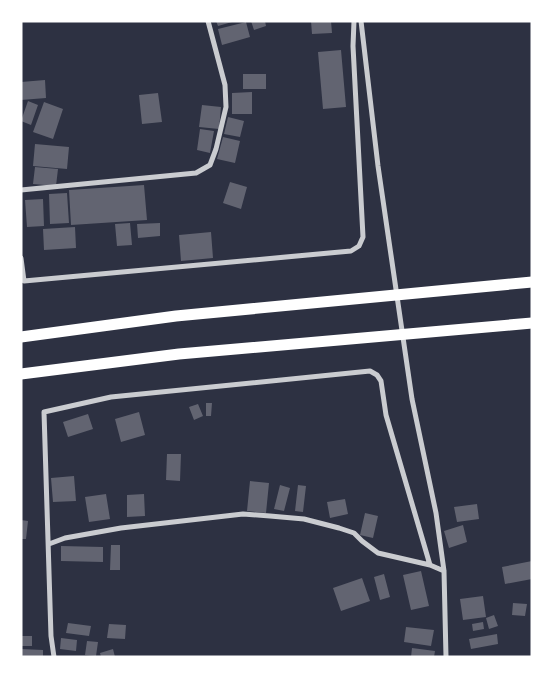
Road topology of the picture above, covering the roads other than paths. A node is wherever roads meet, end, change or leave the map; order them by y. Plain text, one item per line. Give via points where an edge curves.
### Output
1 (208, 21) edge
2 (354, 21) edge
3 (361, 21) edge
4 (21, 190) edge
5 (21, 258) edge
6 (527, 282) edge
7 (528, 322) edge
8 (21, 337) edge
9 (21, 374) edge
10 (49, 544) junction
11 (430, 564) junction
12 (444, 571) junction
13 (54, 657) edge
14 (446, 657) edge

1 - 4 street via 225,85 226,107 210,165 196,173
2 - 5 street via 363,237 359,246 351,251 24,281
3 - 12 street via 412,399 436,513
6 - 8 highway via 176,316
7 - 9 highway via 179,354
10 - 11 street via 96,532 243,514 304,520 339,528 354,533 378,553
10 - 11 street via 44,412 111,397 370,371 380,381 386,415
10 - 13 street
11 - 12 street
12 - 14 street

